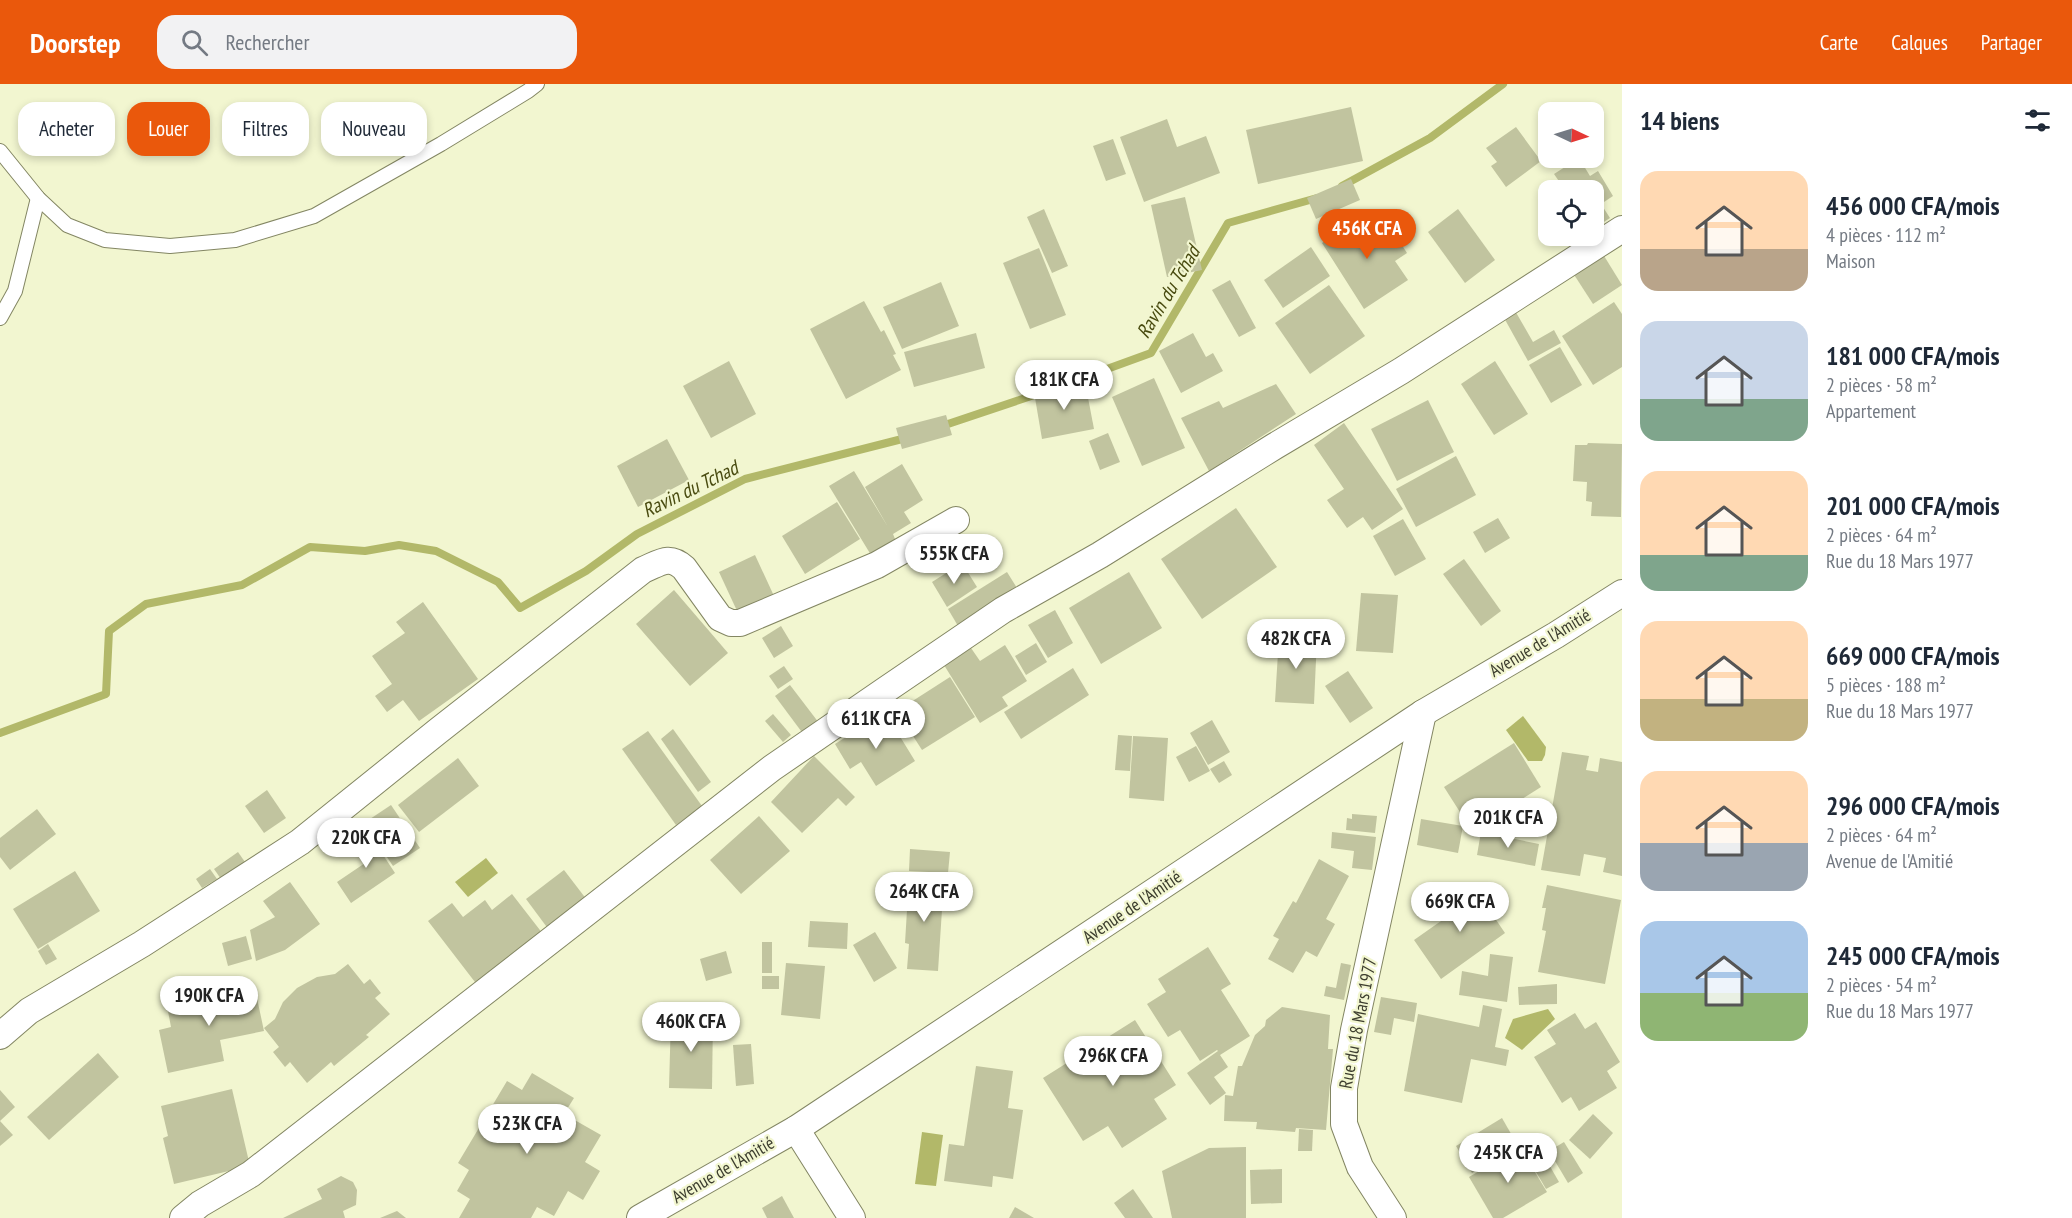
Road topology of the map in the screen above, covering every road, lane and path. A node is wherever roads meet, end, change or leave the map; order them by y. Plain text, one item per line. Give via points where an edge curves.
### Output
1 (537, 84) edge
2 (0, 151) edge
3 (38, 198) junction
4 (1622, 229) edge
5 (0, 318) edge
6 (956, 520) dead end
7 (1622, 593) edge
8 (1423, 713) junction
9 (0, 1036) edge
10 (795, 1129) junction
11 (183, 1218) edge
12 (640, 1218) edge
13 (852, 1218) edge
14 (1393, 1218) edge

1 - 3 lane via 314,216 235,240 170,246 105,240 67,225
2 - 3 lane
3 - 5 lane via 15,291
4 - 11 street via 1401,371 1003,610 884,691 772,768 251,1174
6 - 9 street via 877,565 740,623 720,618 677,561 667,560 644,570 300,842 29,1011
7 - 8 street, Avenue de l'Amitié
8 - 10 street, Avenue de l'Amitié
8 - 14 street, Rue du 18 Mars 1977 via 1344,1088 1344,1124 1360,1167
10 - 12 street, Avenue de l'Amitié
10 - 13 street

